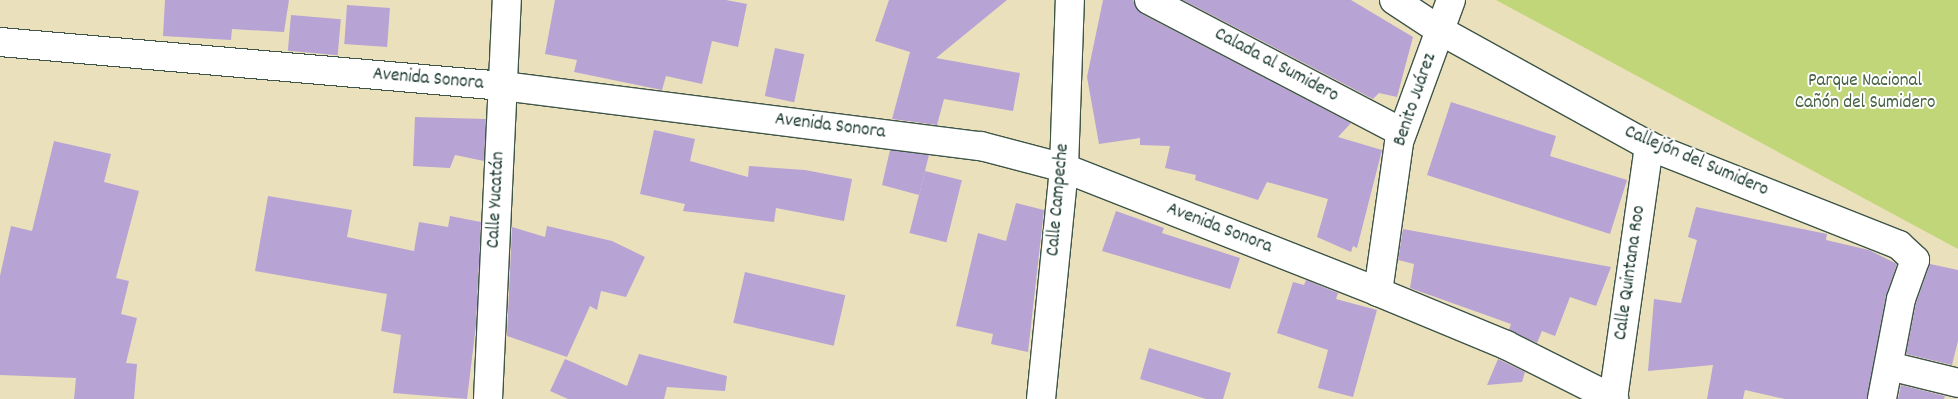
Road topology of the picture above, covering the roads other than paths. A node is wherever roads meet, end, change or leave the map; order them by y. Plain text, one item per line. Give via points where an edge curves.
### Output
1 (507, 0) edge
2 (1070, 0) edge
3 (1149, 0) edge
4 (1394, 0) edge
5 (1451, 0) edge
6 (1441, 31) junction
7 (0, 42) edge
8 (503, 86) junction
9 (1402, 132) junction
10 (1649, 146) junction
11 (1064, 168) junction
12 (1378, 292) junction
13 (1889, 366) junction
14 (1958, 383) edge
15 (488, 399) edge
16 (1041, 399) edge
17 (1613, 399) edge
18 (1882, 399) edge

1 - 8 street, Calle Yucatán
2 - 11 street, Calle Campeche
3 - 9 street, Calada al Sumidero
4 - 6 street, Callejón del Sumidero
5 - 6 street, Benito Juárez
6 - 9 street, Benito Juárez
6 - 10 street, Callejón del Sumidero
7 - 8 street, Avenida Sonora
8 - 11 street, Avenida Sonora via 981,146
8 - 15 street, Calle Yucatán
9 - 12 street, Benito Juárez
10 - 13 street, Callejón del Sumidero via 1899,245 1914,260 1901,299
10 - 17 street, Calle Quintana Roo
11 - 12 street, Avenida Sonora
11 - 16 street, Calle Campeche
12 - 17 street, Avenida Sonora via 1506,345
13 - 14 street
13 - 18 street

